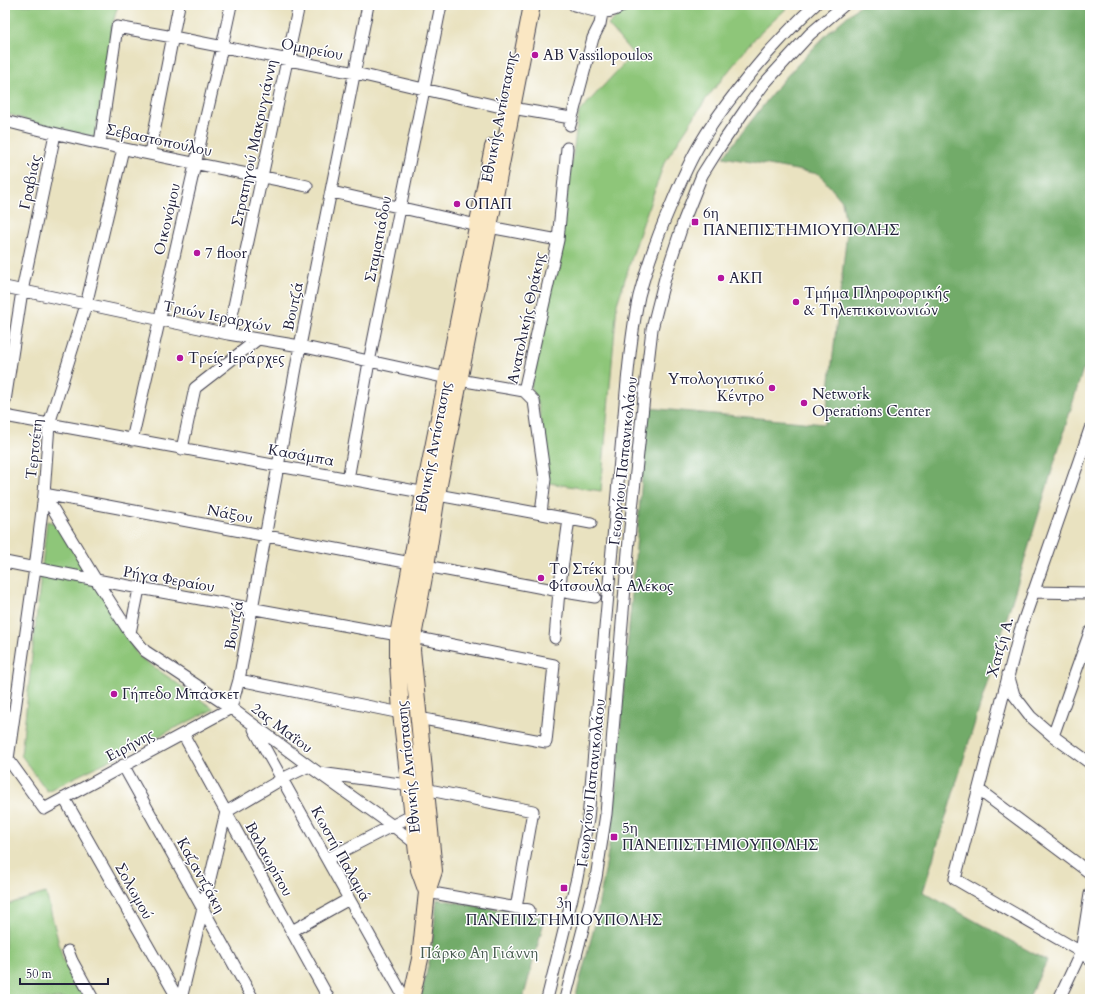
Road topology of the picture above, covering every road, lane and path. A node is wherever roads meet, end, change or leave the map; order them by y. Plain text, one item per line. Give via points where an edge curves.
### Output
1 (179, 5) edge
2 (231, 5) edge
3 (299, 5) edge
4 (368, 5) edge
5 (440, 5) edge
6 (521, 5) edge
7 (532, 5) edge
8 (574, 5) edge
9 (623, 5) edge
10 (814, 5) edge
11 (844, 5) edge
12 (602, 13) junction
13 (174, 36) junction
14 (222, 47) junction
15 (287, 60) junction
16 (355, 73) junction
17 (424, 88) junction
18 (506, 107) junction
19 (5, 121) edge
20 (55, 134) junction
21 (100, 143) junction
22 (567, 148) dead end
23 (123, 149) junction
24 (150, 153) junction
25 (195, 163) junction
26 (262, 177) junction
27 (307, 186) dead end
28 (332, 192) junction
29 (400, 207) junction
30 (483, 226) junction
31 (558, 240) junction
32 (5, 287) edge
33 (22, 291) junction
34 (86, 305) junction
35 (159, 320) junction
36 (228, 334) junction
37 (258, 339) junction
38 (300, 346) junction
39 (369, 362) junction
40 (453, 379) junction
41 (524, 392) junction
42 (5, 401) edge
43 (5, 416) edge
44 (49, 424) junction
45 (1090, 428) edge
46 (132, 440) junction
47 (182, 449) junction
48 (1078, 461) junction
49 (1090, 461) edge
50 (278, 466) junction
51 (348, 479) junction
52 (44, 494) junction
53 (430, 494) junction
54 (541, 514) junction
55 (570, 519) junction
56 (591, 523) dead end
57 (265, 536) junction
58 (5, 562) edge
59 (418, 565) junction
60 (35, 568) junction
61 (96, 580) junction
62 (140, 588) junction
63 (559, 591) junction
64 (1033, 592) junction
65 (1090, 593) edge
66 (595, 597) dead end
67 (252, 609) junction
68 (1090, 632) edge
69 (130, 633) junction
70 (405, 636) junction
71 (555, 638) dead end
72 (1008, 674) junction
73 (239, 680) junction
74 (231, 708) junction
75 (401, 713) junction
76 (418, 718) junction
77 (252, 724) junction
78 (182, 734) junction
79 (1053, 736) junction
80 (7, 758) edge
81 (1090, 763) edge
82 (123, 765) junction
83 (313, 769) junction
84 (282, 779) junction
85 (417, 788) junction
86 (979, 790) junction
87 (64, 798) junction
88 (226, 812) junction
89 (413, 815) junction
90 (393, 826) junction
91 (416, 844) junction
92 (327, 859) junction
93 (1090, 873) edge
94 (427, 892) junction
95 (1090, 894) edge
96 (349, 899) junction
97 (516, 908) junction
98 (203, 909) junction
99 (529, 910) dead end
100 (292, 931) junction
101 (68, 951) dead end
102 (1086, 956) edge
103 (93, 999) edge
104 (179, 999) edge
105 (253, 999) edge
106 (329, 999) edge
107 (404, 999) edge
108 (411, 999) edge
109 (547, 999) edge
110 (566, 999) edge
111 (1059, 999) edge

1 - 13 street
2 - 14 street, Οικονόμου
3 - 15 street, Στρατηγού Μακρυγιάννη
4 - 16 street, Βουτζά
5 - 17 street, Σταματιάδου
6 - 18 main road, Εθνικής Αντίστασης
7 - 18 main road, Εθνικής Αντίστασης
8 - 12 street
9 - 12 street via 619,9
10 - 109 street, Γεωργίου Παπανικολάου via 749,75 701,142 685,170 646,271 635,319 627,377 588,819 578,878
11 - 110 street, Γεωργίου Παπανικολάου via 810,34 764,84 719,148 702,175 665,278 652,329 644,397 629,536 606,814 596,878
12 - 18 street, Ομηρείου via 570,121
13 - 14 street, Ομηρείου
13 - 21 street, Ομηρείου via 117,28
13 - 24 street
14 - 15 street, Ομηρείου
14 - 25 street, Οικονόμου
15 - 16 street, Ομηρείου
15 - 26 street, Στρατηγού Μακρυγιάννη
16 - 17 street, Ομηρείου
16 - 28 street, Βουτζά
17 - 18 street, Ομηρείου
17 - 29 street, Σταματιάδου
18 - 30 main road, Εθνικής Αντίστασης
19 - 20 street, Σεβαστοπούλου
20 - 21 street, Σεβαστοπούλου
20 - 33 street, Γραβιάς
21 - 23 street, Σεβαστοπούλου
22 - 31 street, Ανατολικής Θράκης
23 - 24 street, Σεβαστοπούλου
23 - 34 street, Τερτσέτη
24 - 25 street, Σεβαστοπούλου
25 - 26 street, Σεβαστοπούλου
25 - 35 street, Οικονόμου
26 - 27 street, Σεβαστοπούλου
26 - 36 street, Στρατηγού Μακρυγιάννη
28 - 29 street
28 - 38 street, Βουτζά
29 - 30 street
29 - 39 street, Σταματιάδου
30 - 31 street
30 - 40 main road, Εθνικής Αντίστασης
31 - 41 street, Ανατολικής Θράκης
32 - 33 street, Τριών Ιεραρχών
33 - 34 street, Τριών Ιεραρχών
33 - 42 street, Γραβιάς
34 - 35 street, Τριών Ιεραρχών
34 - 44 street, Τερτσέτη
35 - 36 street, Τριών Ιεραρχών
35 - 46 street, Οικονόμου
36 - 37 street, Τριών Ιεραρχών
37 - 38 street, Τριών Ιεραρχών
37 - 47 street via 195,388
38 - 39 street, Τριών Ιεραρχών
38 - 50 street, Βουτζά
39 - 40 street, Τριών Ιεραρχών
39 - 51 street, Σταματιάδου
40 - 41 street, Τριών Ιεραρχών
40 - 53 main road, Εθνικής Αντίστασης
41 - 54 street, Ανατολικής Θράκης via 534,401 545,479
43 - 44 street, Κασάμπα
44 - 46 street, Κασάμπα
44 - 52 street, Τερτσέτη
45 - 48 street, Χατζή Α.
46 - 47 street, Κασάμπα
47 - 50 street, Κασάμπα
48 - 49 street
48 - 64 street, Χατζή Α.
50 - 51 street, Κασάμπα
50 - 57 street, Βουτζά
51 - 53 street, Κασάμπα
52 - 57 street, Νάξου
52 - 60 street, Τερτσέτη
52 - 61 street, 2ας Μαΐου
53 - 54 street, Κασάμπα
53 - 59 main road, Εθνικής Αντίστασης
54 - 55 street, Κασάμπα
55 - 56 street, Κασάμπα
55 - 63 street
57 - 59 street, Νάξου
57 - 67 street, Βουτζά
58 - 60 street, Ρήγα Φεραίου
59 - 63 street, Νάξου
59 - 70 main road, Εθνικής Αντίστασης
60 - 61 street, Ρήγα Φεραίου
60 - 80 street, Τερτσέτη
61 - 62 street, Ρήγα Φεραίου
61 - 69 street, 2ας Μαΐου
62 - 67 street, Ρήγα Φεραίου
62 - 69 street
63 - 66 street, Νάξου
63 - 71 street
64 - 65 street
64 - 72 street, Χατζή Α.
67 - 70 street, Ρήγα Φεραίου
67 - 73 street, Βουτζά
68 - 79 street
69 - 74 street, 2ας Μαΐου via 145,651
70 - 75 main road, Εθνικής Αντίστασης via 398,663
70 - 76 main road, Εθνικής Αντίστασης via 412,650
70 - 76 street, Ρήγα Φεραίου via 554,665 546,742
72 - 79 street via 1014,695 1031,717
72 - 86 street, Χατζή Α.
73 - 74 street, Βουτζά
73 - 75 street
74 - 77 street, 2ας Μαΐου
74 - 78 street, Ειρήνης
75 - 85 main road, Εθνικής Αντίστασης
76 - 85 main road, Εθνικής Αντίστασης
77 - 83 street, 2ας Μαΐου
77 - 84 street, Κωστή Παλαμά
78 - 82 street, Ειρήνης
78 - 88 street, Βαλαωρίτου
79 - 81 street
80 - 87 street, Ειρήνης via 44,809
82 - 87 street, Ειρήνης
82 - 98 street, Καζαντζάκη
83 - 84 street
83 - 85 street, 2ας Μαΐου
83 - 90 street, 2ας Μαΐου
84 - 88 street
84 - 92 street, Κωστή Παλαμά
85 - 89 main road, Εθνικής Αντίστασης
85 - 94 main road, Εθνικής Αντίστασης via 434,871
85 - 97 street, 2ας Μαΐου via 533,811
86 - 93 street
86 - 102 street, Χατζή Α. via 955,879
87 - 104 street, Σολωμού
88 - 98 street
88 - 100 street, Βαλαωρίτου
89 - 90 street
89 - 91 main road, Εθνικής Αντίστασης
90 - 91 street, 2ας Μαΐου
90 - 92 street
91 - 94 main road, Εθνικής Αντίστασης
92 - 96 street, Κωστή Παλαμά
94 - 97 street
94 - 108 main road, Εθνικής Αντίστασης via 420,959
95 - 102 street
96 - 100 street
96 - 107 street, Κωστή Παλαμά
97 - 99 street
98 - 104 street
98 - 105 street, Καζαντζάκη
100 - 106 street, Βαλαωρίτου
101 - 103 street
102 - 111 street

